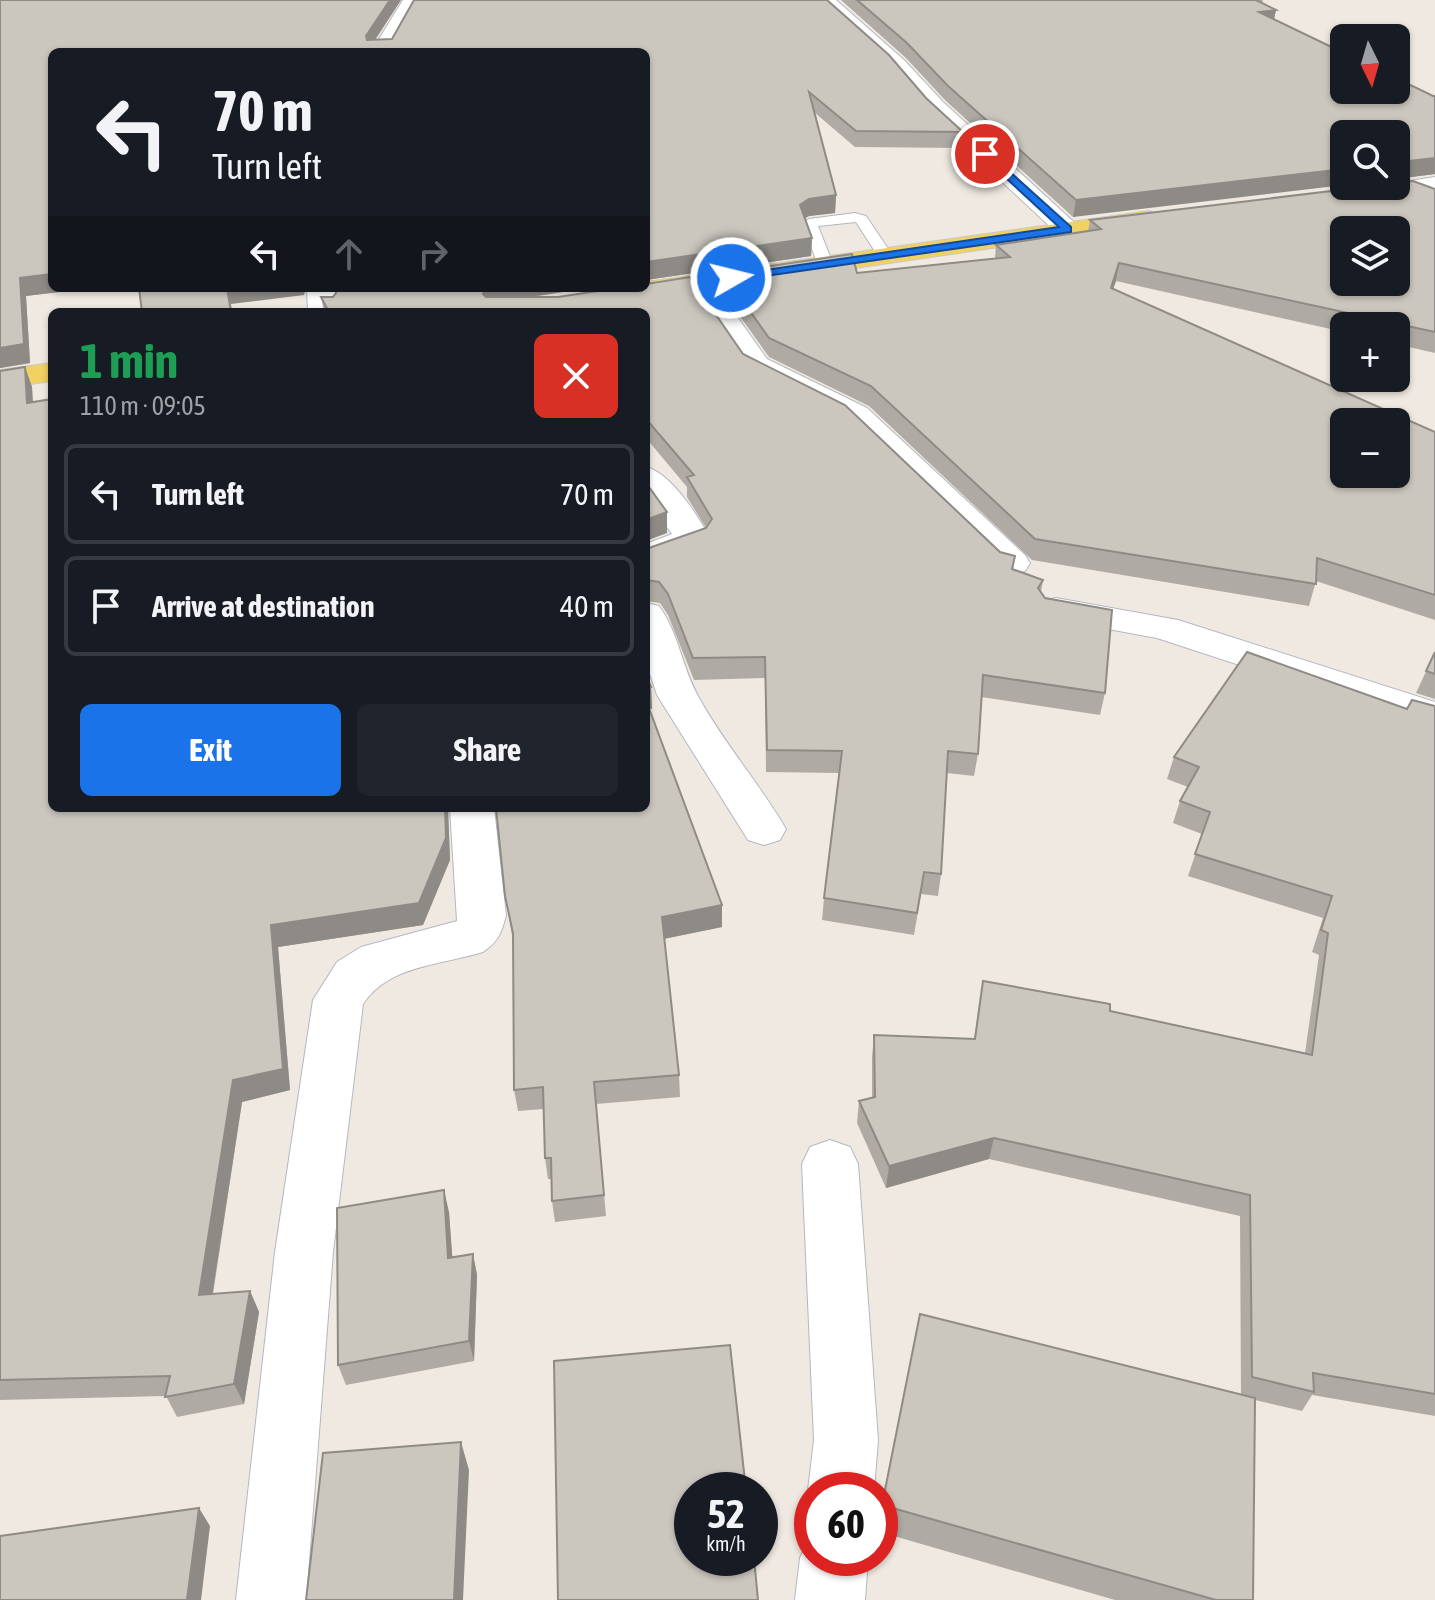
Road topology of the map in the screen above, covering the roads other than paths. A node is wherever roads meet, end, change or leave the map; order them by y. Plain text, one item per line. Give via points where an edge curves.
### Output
1 (412, 0) edge
2 (825, 0) edge
3 (384, 48) edge
4 (1168, 217) edge
5 (1067, 229) junction
6 (885, 256) junction
7 (825, 264) junction
8 (699, 283) junction
9 (650, 290) edge
10 (638, 292) edge
11 (611, 296) edge
12 (48, 373) edge
13 (0, 379) edge
14 (650, 482) edge
15 (650, 555) edge
16 (1012, 563) edge
17 (1056, 609) edge
18 (650, 621) edge
19 (1435, 716) edge
20 (472, 812) edge
21 (764, 829) dead end
22 (830, 1164) dead end
23 (843, 1472) edge
24 (832, 1576) edge
25 (271, 1600) edge
26 (830, 1600) edge

1 - 3 street
2 - 5 street
4 - 5 main road
5 - 6 main road
6 - 7 main road
6 - 7 lane via 861,219 809,223
7 - 8 main road
8 - 9 main road
8 - 16 street via 756,365 856,415
10 - 11 main road
12 - 13 main road
14 - 15 street via 692,538
17 - 19 street via 1164,628
18 - 21 street via 677,695
20 - 25 street via 482,915 478,931 466,939 378,960 355,976 338,1000 304,1252
22 - 23 street via 846,1440
24 - 26 street

